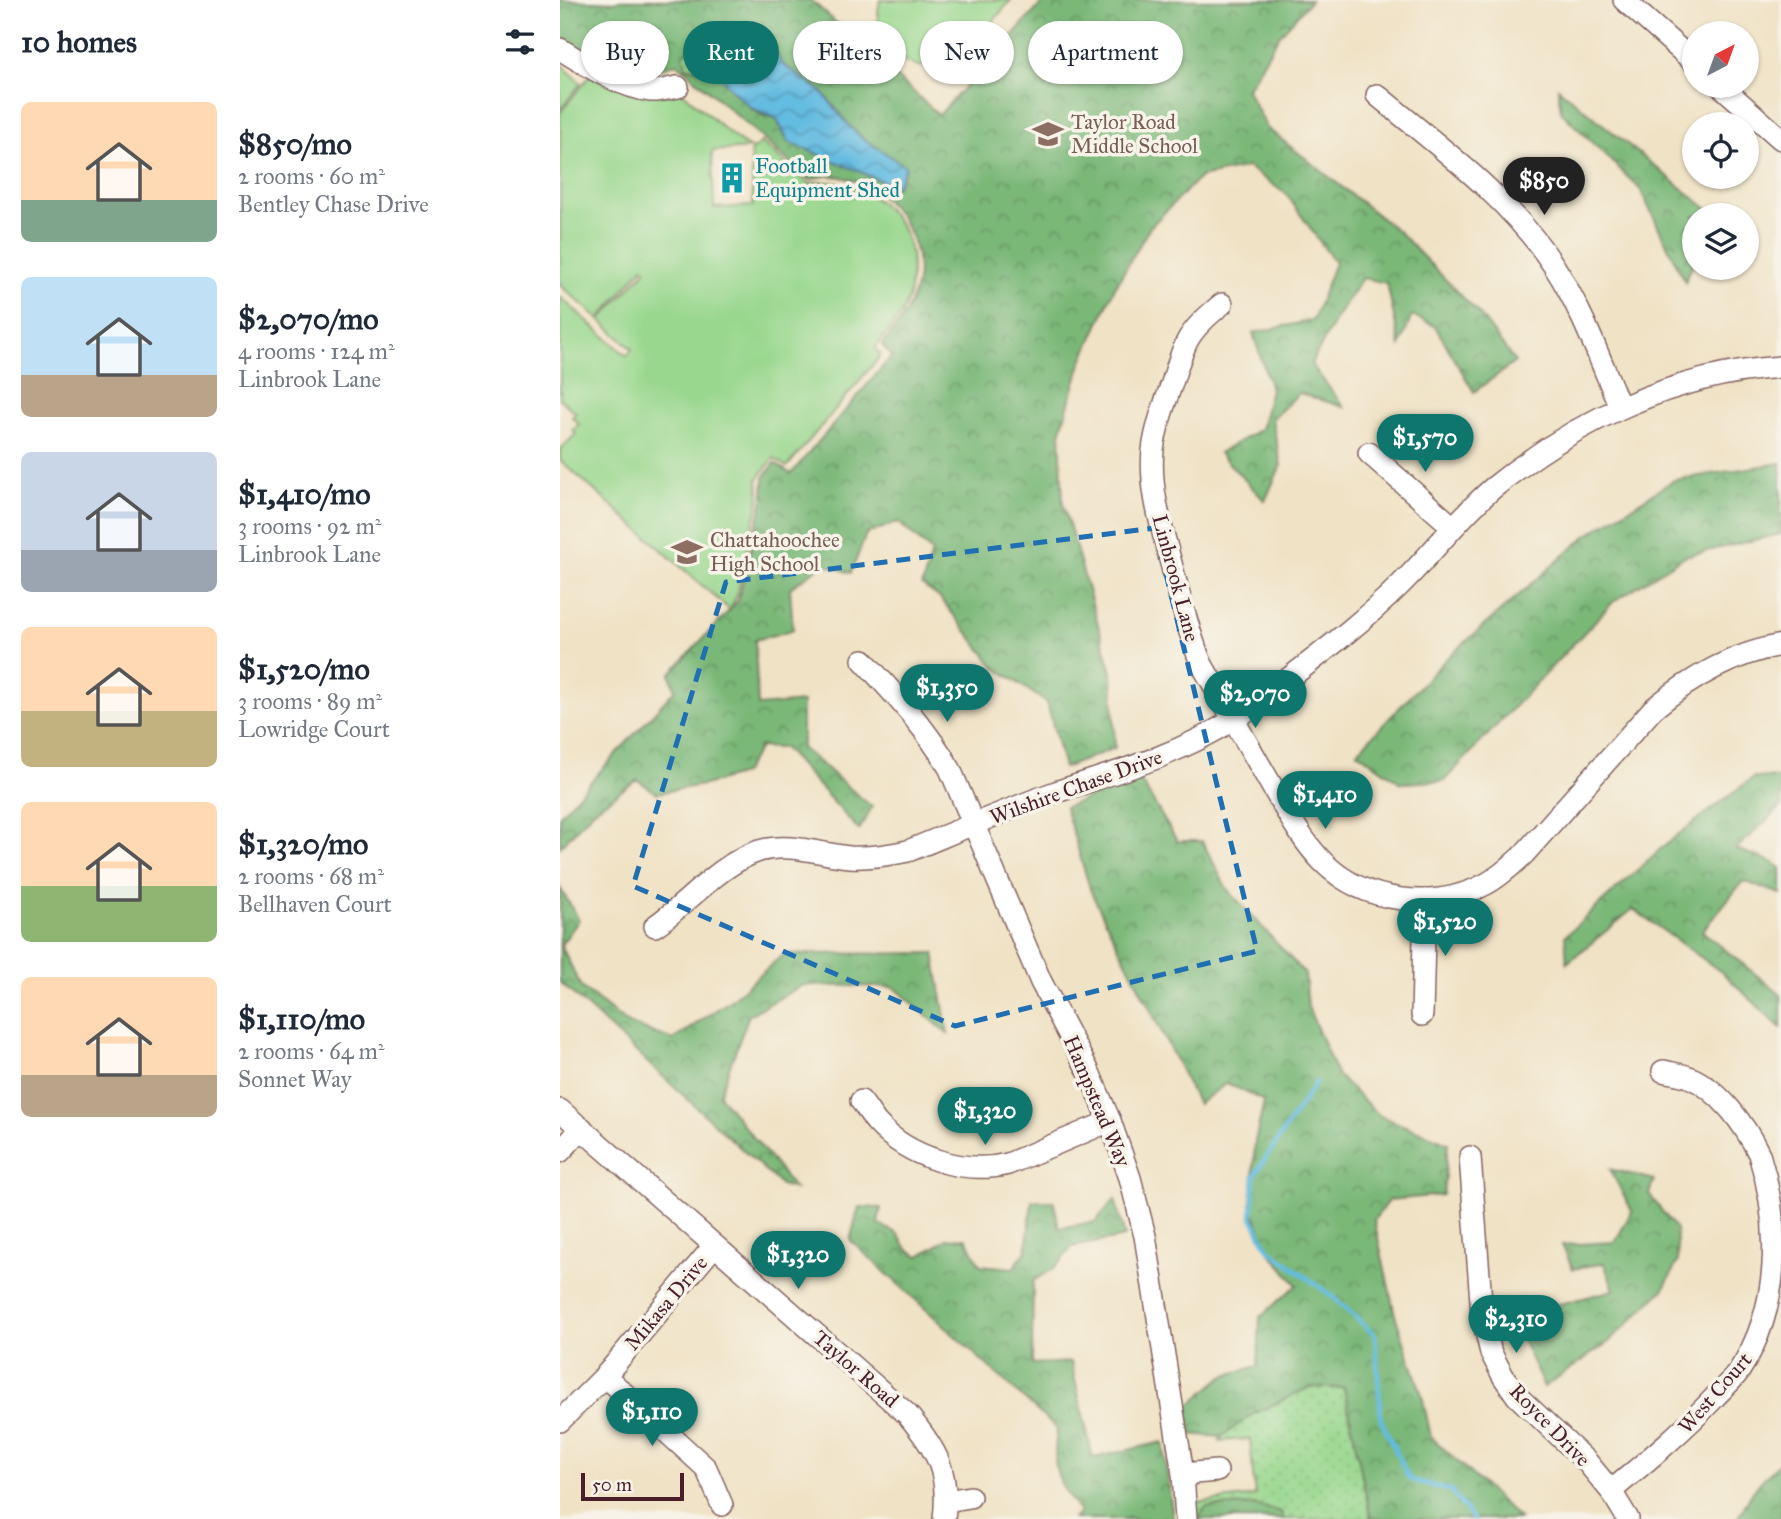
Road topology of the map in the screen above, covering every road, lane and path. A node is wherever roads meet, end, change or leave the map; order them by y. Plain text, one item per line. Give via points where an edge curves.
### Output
1 (1624, 0) edge
2 (560, 48) edge
3 (1682, 51) edge
4 (678, 86) dead end
5 (1377, 95) dead end
6 (1735, 98) edge
7 (1781, 139) edge
8 (1222, 304) dead end
9 (1781, 367) edge
10 (1620, 407) junction
11 (1369, 453) dead end
12 (1452, 527) junction
13 (1781, 645) edge
14 (863, 660) dead end
15 (1234, 720) junction
16 (973, 824) junction
17 (1425, 900) junction
18 (655, 926) dead end
19 (1422, 1015) dead end
20 (1663, 1071) dead end
21 (861, 1101) dead end
22 (560, 1110) edge
23 (1111, 1121) junction
24 (582, 1128) junction
25 (560, 1152) edge
26 (1470, 1157) dead end
27 (714, 1245) junction
28 (605, 1376) junction
29 (560, 1421) edge
30 (1217, 1471) dead end
31 (1183, 1474) junction
32 (1611, 1491) junction
33 (970, 1497) dead end
34 (722, 1505) dead end
35 (945, 1510) edge
36 (1186, 1519) edge
37 (1628, 1519) edge

1 - 3 street
2 - 4 street via 625,83 652,91
5 - 10 street via 1485,186 1533,236 1574,300
6 - 7 street
8 - 15 street, Linbrook Lane via 1186,340 1158,425 1153,475 1157,509 1191,639
9 - 10 street, Wilshire Chase Drive via 1720,374
10 - 12 street, Wilshire Chase Drive via 1534,457
11 - 12 street
12 - 15 street, Wilshire Chase Drive via 1369,615
13 - 17 street, Linbrook Lane via 1741,655 1674,692 1653,709 1506,871 1468,892
14 - 16 street, Hampstead Way via 934,741
15 - 16 street, Wilshire Chase Drive via 1162,757
15 - 17 street, Linbrook Lane via 1301,835 1324,863 1371,892
16 - 18 street, Wilshire Chase Drive via 886,856 850,857 792,847 759,851 730,866
16 - 23 street, Hampstead Way via 1041,982
17 - 19 street
20 - 32 street, West Court via 1688,1076 1707,1088 1732,1111 1752,1141 1777,1205 1780,1270 1765,1326 1738,1373 1678,1435
21 - 23 street via 878,1124 903,1144 975,1168 1008,1164
22 - 24 street, Taylor Road
23 - 31 street, Hampstead Way via 1145,1236
24 - 25 street
24 - 27 street, Taylor Road
26 - 32 street, Royce Drive via 1482,1314 1492,1353 1517,1395
27 - 28 street, Mikasa Drive
27 - 35 street, Taylor Road via 907,1414 938,1456
28 - 29 street, Mikasa Drive
28 - 34 street via 706,1468
30 - 31 street
31 - 36 street, Hampstead Way
32 - 37 street, Royce Drive
33 - 35 street

